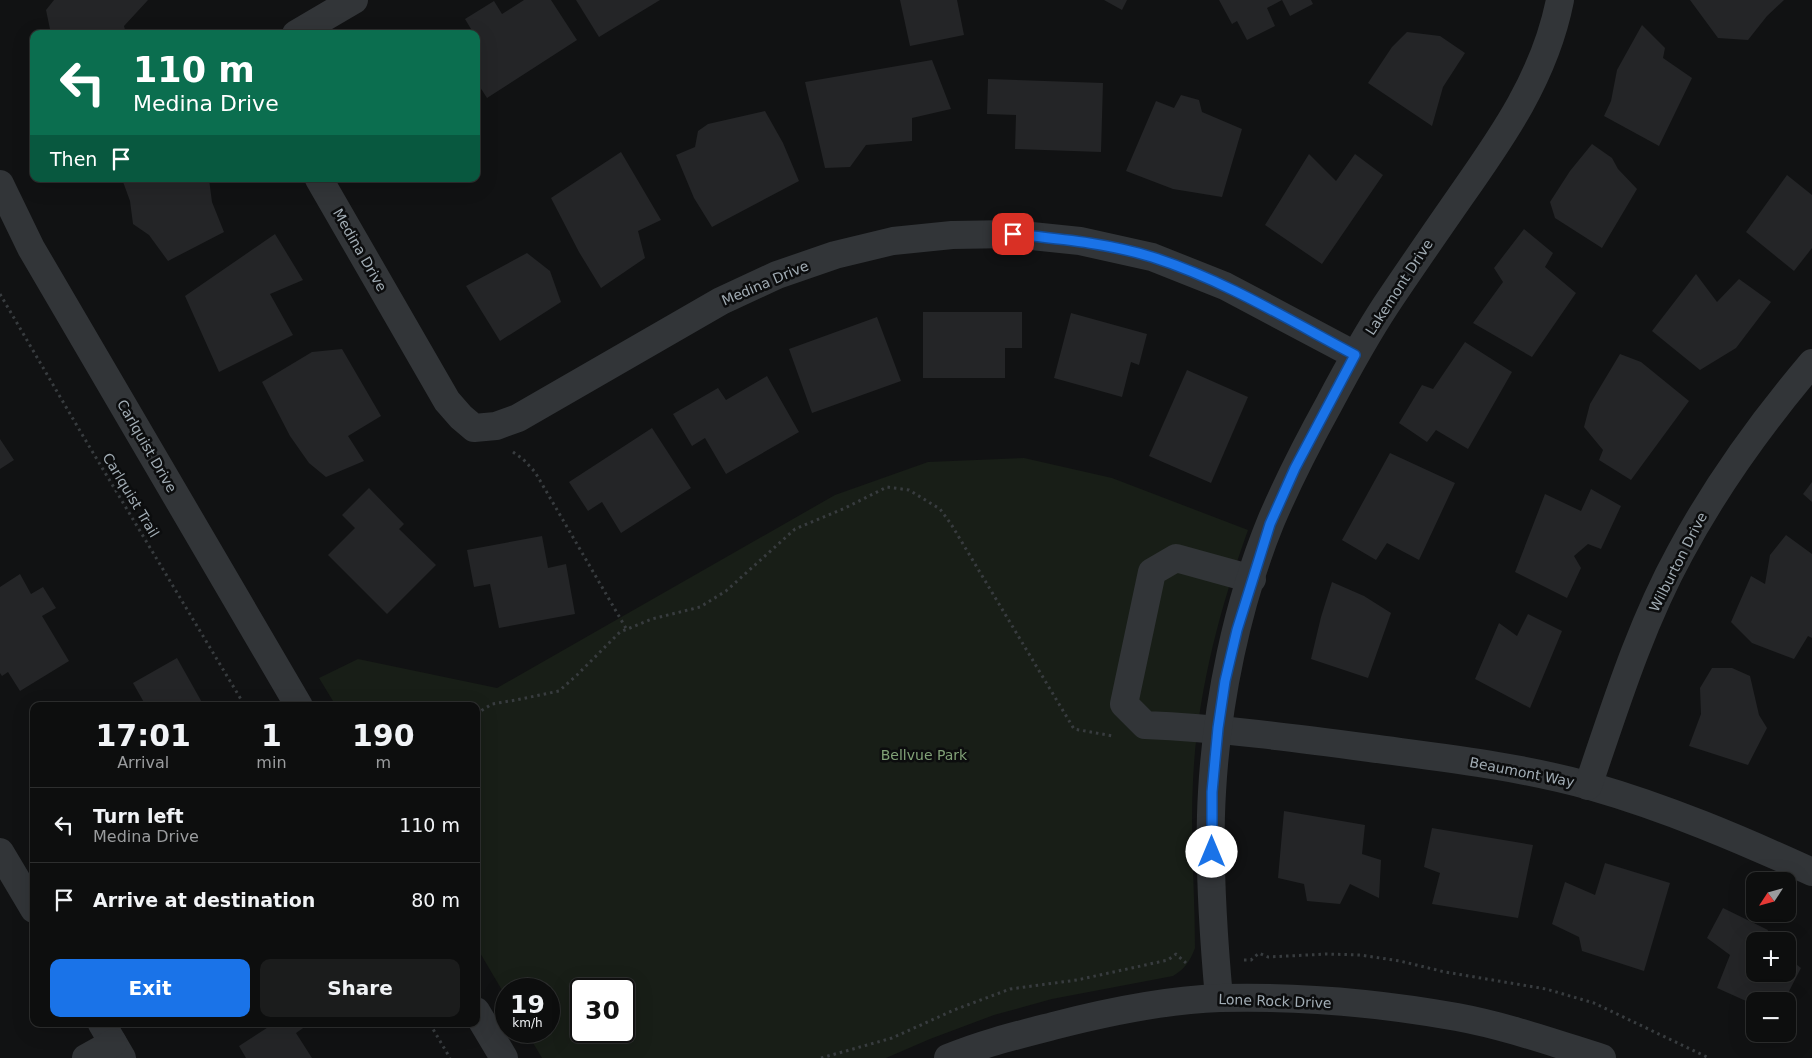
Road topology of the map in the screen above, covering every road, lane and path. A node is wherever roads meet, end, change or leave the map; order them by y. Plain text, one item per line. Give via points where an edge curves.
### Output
1 (354, 0) edge
2 (1560, 0) edge
3 (303, 30) edge
4 (321, 182) edge
5 (0, 184) edge
6 (0, 294) edge
7 (1355, 355) junction
8 (1812, 363) edge
9 (474, 428) junction
10 (1252, 578) junction
11 (627, 630) junction
12 (243, 702) edge
13 (297, 702) edge
14 (480, 712) edge
15 (1218, 728) junction
16 (1122, 738) dead end
17 (1588, 786) junction
18 (0, 852) edge
19 (1812, 872) edge
20 (30, 902) edge
21 (1251, 960) dead end
22 (1188, 965) dead end
23 (1219, 998) junction
24 (480, 1018) edge
25 (432, 1027) edge
26 (112, 1042) edge
27 (86, 1058) edge
28 (450, 1058) edge
29 (504, 1058) edge
30 (821, 1058) edge
31 (948, 1058) edge
32 (1602, 1058) edge
33 (1709, 1058) edge

1 - 3 street
2 - 7 street, Lakemont Drive via 1545,50 1511,122
4 - 9 street, Medina Drive via 447,401
5 - 13 street, Carlquist Drive via 31,248
6 - 12 path, Carlquist Trail
7 - 9 street, Medina Drive via 1225,286 1152,257 1080,241 1013,234 952,235 893,241 836,255 777,275 721,301 518,418 496,426
7 - 10 street, Lakemont Drive via 1295,468 1270,524
8 - 17 street, Wilburton Drive via 1742,452 1679,554 1629,666
9 - 11 path via 524,459 535,472
10 - 15 street, Lakemont Drive via 1225,681
10 - 15 street, Beaumont Way via 1176,558 1152,572 1124,704 1145,725
11 - 14 path via 620,632 559,691 492,704
11 - 16 path via 652,619 700,607 726,592 795,529 887,487 910,490 940,509 951,524 1074,728
15 - 17 street, Beaumont Way via 1492,764
15 - 23 street, Lakemont Drive via 1212,792 1212,852
17 - 19 street, Beaumont Way via 1695,822
18 - 20 street
21 - 33 path via 1259,953 1268,957 1360,955 1546,988 1594,1003
22 - 30 path via 1176,954 1168,960 1077,980 1010,989 892,1038
23 - 31 street, Lone Rock Drive via 1150,1005 1083,1018
23 - 32 street, Lone Rock Drive via 1375,1005 1458,1017 1534,1036
24 - 29 street
25 - 28 path
26 - 27 street

